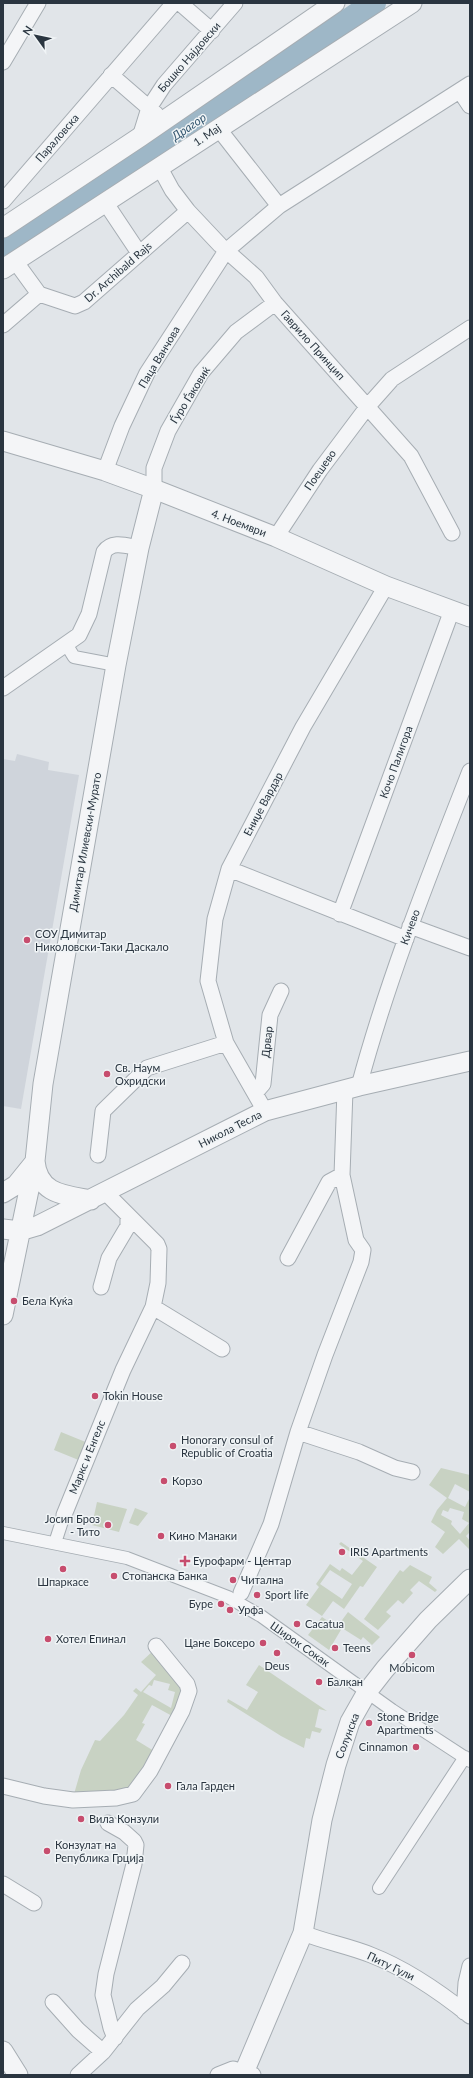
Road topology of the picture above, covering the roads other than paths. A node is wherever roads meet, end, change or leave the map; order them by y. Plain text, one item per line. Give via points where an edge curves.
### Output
1 (38, 3) edge
2 (174, 3) edge
3 (180, 3) edge
4 (235, 3) edge
5 (335, 3) edge
6 (412, 3) edge
7 (212, 31) junction
8 (3, 62) edge
9 (111, 75) junction
10 (465, 87) edge
11 (470, 106) edge
12 (149, 108) junction
13 (164, 121) junction
14 (218, 128) junction
15 (140, 137) junction
16 (160, 168) junction
17 (3, 201) edge
18 (105, 202) junction
19 (279, 206) junction
20 (188, 211) junction
21 (3, 228) edge
22 (226, 251) junction
23 (139, 253) junction
24 (9, 265) edge
25 (39, 294) junction
26 (275, 303) junction
27 (3, 325) edge
28 (470, 328) edge
29 (368, 406) junction
30 (3, 442) edge
31 (106, 471) junction
32 (154, 489) junction
33 (452, 534) dead end
34 (276, 537) junction
35 (140, 548) junction
36 (386, 586) junction
37 (452, 610) junction
38 (470, 617) edge
39 (66, 644) junction
40 (116, 665) junction
41 (3, 688) edge
42 (470, 771) edge
43 (228, 869) junction
44 (340, 914) junction
45 (408, 933) junction
46 (470, 948) edge
47 (281, 991) dead end
48 (226, 1042) junction
49 (470, 1061) edge
50 (352, 1088) junction
51 (256, 1092) junction
52 (265, 1111) junction
53 (98, 1155) dead end
54 (35, 1161) junction
55 (342, 1175) junction
56 (3, 1193) edge
57 (98, 1196) junction
58 (128, 1215) junction
59 (12, 1230) edge
60 (288, 1258) dead end
61 (6, 1276) edge
62 (101, 1287) dead end
63 (153, 1307) junction
64 (3, 1315) edge
65 (222, 1349) dead end
66 (298, 1432) junction
67 (412, 1472) dead end
68 (64, 1515) joint
69 (3, 1533) edge
70 (55, 1543) junction
71 (470, 1579) edge
72 (241, 1593) dead end
73 (156, 1646) dead end
74 (367, 1692) junction
75 (468, 1759) edge
76 (3, 1786) edge
77 (108, 1823) dead end
78 (3, 1884) edge
79 (379, 1888) dead end
80 (34, 1903) dead end
81 (309, 1935) junction
82 (182, 1963) dead end
83 (470, 1966) edge
84 (53, 2002) dead end
85 (467, 2014) edge
86 (115, 2038) junction
87 (3, 2051) edge
88 (103, 2052) junction
89 (250, 2074) edge
90 (18, 2075) edge
91 (78, 2075) edge
92 (218, 2075) edge

1 - 8 street
2 - 9 street, Параловска
3 - 7 street
4 - 7 street, Бошко Најдовски
5 - 13 street
6 - 14 street, 1. Мај
7 - 12 street, Бошко Најдовски via 164,85
9 - 12 street
9 - 17 street, Параловска
10 - 11 street
10 - 19 street, Паца Ванчова
12 - 13 street
12 - 15 street, Бошко Најдовски
13 - 15 street
14 - 16 street, 1. Мај
14 - 19 street
15 - 21 street
16 - 18 street, 1. Мај
16 - 20 street, Гаврило Принцип
18 - 23 street
18 - 24 street, 1. Мај
19 - 22 street, Паца Ванчова
20 - 22 street, Гаврило Принцип
20 - 23 street, Dr. Archibald Rajs
22 - 26 street, Гаврило Принцип via 256,277
22 - 31 street, Паца Ванчова via 147,373 122,426
23 - 25 street, Dr. Archibald Rajs via 84,302 75,306
24 - 25 street
25 - 27 street
26 - 29 street, Гаврило Принцип
26 - 32 street, Ѓуро Ѓаковиќ via 236,332 201,373 168,431 154,468
28 - 29 street, Поешево via 392,379
29 - 33 street, Гаврило Принцип via 411,456
29 - 34 street, Поешево via 320,470
30 - 31 street, 4. Ноември
31 - 32 street, 4. Ноември
32 - 34 street, 4. Ноември
32 - 35 street, Димитар Илиевски-Мурато
34 - 36 street, 4. Ноември
35 - 39 street via 108,546 104,552 89,614 80,635
35 - 40 street, Димитар Илиевски-Мурато
36 - 37 street, 4. Ноември
36 - 43 street, Ениџе Вардар via 303,727
37 - 38 street, 4. Ноември
37 - 44 street, Кочо Палигора
39 - 40 street via 74,657
39 - 41 street
40 - 54 street, Димитар Илиевски-Мурато via 43,1084
42 - 45 street, Кичево
43 - 44 street
43 - 48 street, Ениџе Вардар via 215,919 208,981
44 - 45 street
45 - 46 street
45 - 50 street, Кичево
47 - 51 street, Дрвар via 270,1015 263,1084
48 - 51 street, Ениџе Вардар
48 - 53 street via 147,1068 103,1111
49 - 50 street, Никола Тесла
50 - 52 street, Никола Тесла
50 - 55 street, Кичево
51 - 52 street, Ениџе Вардар
52 - 57 street, Никола Тесла
54 - 56 street via 16,1185
54 - 57 street via 39,1179 48,1188 71,1196
54 - 59 street, Димитар Илиевски-Мурато
55 - 60 street via 329,1182
55 - 66 street, Кичево via 356,1240 363,1250 361,1262
57 - 58 street, Маркс и Енгелс
57 - 59 street, Никола Тесла via 37,1226
58 - 62 street via 128,1226 108,1258
58 - 63 street, Маркс и Енгелс via 158,1247 158,1283
59 - 61 street, Димитар Илиевски-Мурато
61 - 64 street, Димитар Илиевски-Мурато
63 - 65 street
63 - 68 street, Маркс и Енгелс via 123,1370
66 - 67 street
66 - 72 street, Кичево via 271,1524
68 - 70 street, Маркс и Енгелс
69 - 70 street, Широк Сокак
70 - 74 street, Широк Сокак via 127,1558 228,1597 261,1616
71 - 74 street, Солунска via 412,1637
73 - 76 street via 190,1691 150,1771 135,1792 116,1798 73,1800
74 - 75 street, Широк Сокак
74 - 81 street, Солунска via 347,1729 330,1785 316,1855
75 - 79 street, Широк Сокак
77 - 86 street via 124,1832 136,1845 134,1864 103,1995
78 - 80 street
81 - 85 street, Питу Гули via 371,1955 403,1970
81 - 89 street, Солунска
82 - 86 street via 163,1986 136,2009
83 - 85 street via 466,1982
84 - 88 street via 78,2030
86 - 88 street
87 - 90 street
88 - 91 street
89 - 92 street via 229,2069

